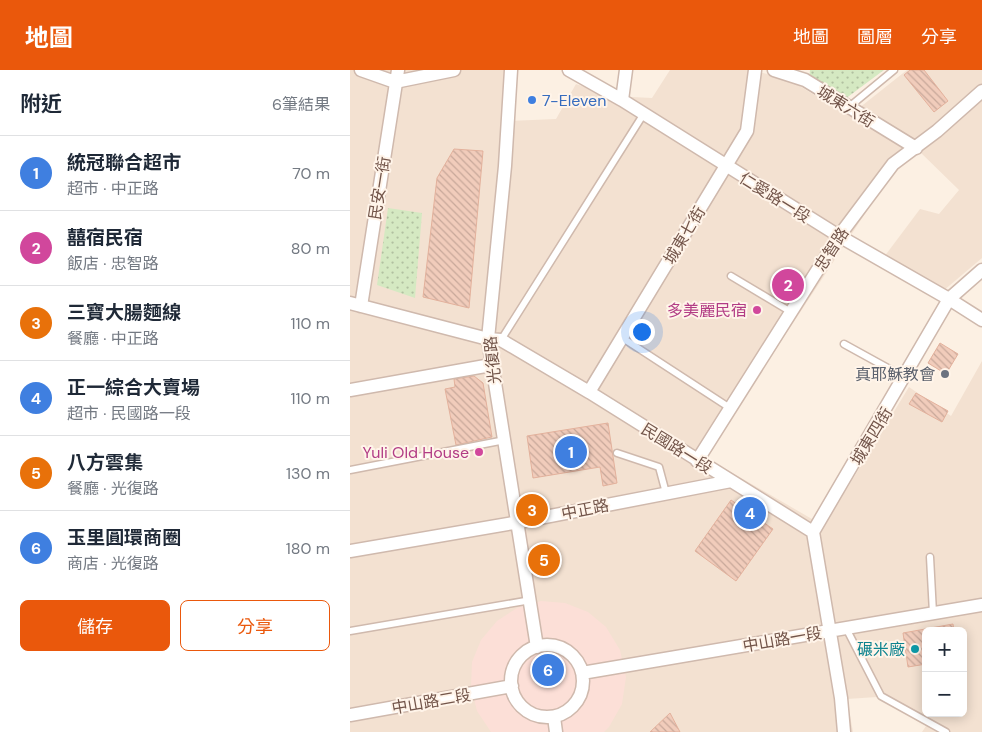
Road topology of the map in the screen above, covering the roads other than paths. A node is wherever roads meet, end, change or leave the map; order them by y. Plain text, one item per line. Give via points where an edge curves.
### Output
1 (361, 70) edge
2 (454, 70) edge
3 (511, 70) edge
4 (569, 70) edge
5 (626, 70) edge
6 (754, 70) edge
7 (774, 70) edge
8 (894, 70) edge
9 (806, 75) edge
10 (396, 76) edge
11 (982, 91) edge
12 (622, 100) junction
13 (848, 108) junction
14 (643, 115) junction
15 (916, 148) junction
16 (726, 166) junction
17 (839, 236) junction
18 (982, 270) edge
19 (731, 276) dead end
20 (949, 299) junction
21 (355, 304) edge
22 (791, 312) junction
23 (982, 320) edge
24 (622, 337) junction
25 (488, 339) junction
26 (501, 340) junction
27 (844, 344) dead end
28 (491, 365) junction
29 (905, 378) junction
30 (350, 390) edge
31 (589, 392) junction
32 (730, 408) junction
33 (505, 440) junction
34 (617, 453) dead end
35 (697, 461) junction
36 (350, 470) edge
37 (731, 481) junction
38 (666, 493) junction
39 (519, 522) junction
40 (813, 532) junction
41 (350, 551) edge
42 (930, 557) dead end
43 (531, 600) junction
44 (982, 605) edge
45 (933, 613) junction
46 (846, 628) junction
47 (350, 631) edge
48 (830, 631) junction
49 (537, 647) junction
50 (582, 673) junction
51 (512, 686) junction
52 (350, 715) edge
53 (554, 717) junction
54 (556, 732) edge
55 (844, 732) edge
56 (946, 732) edge

1 - 10 street
2 - 10 street
3 - 25 street, 光復路
4 - 12 street, 仁愛路一段
5 - 12 street
6 - 16 street, 城東七街 via 747,131
7 - 9 street, 城東六街
8 - 13 lane
9 - 13 street, 城東六街
10 - 21 street, 民安一街
11 - 15 street, 忠智路
12 - 14 street, 仁愛路一段
13 - 15 street, 城東六街
14 - 16 street, 仁愛路一段
14 - 26 lane
15 - 17 street, 忠智路 via 893,164
16 - 17 street, 仁愛路一段
16 - 24 street, 城東七街
17 - 20 street, 仁愛路一段
17 - 22 street, 忠智路
18 - 20 street, 城東四街
19 - 22 lane
20 - 23 street, 仁愛路一段
20 - 29 street, 城東四街
21 - 25 street, 民國路一段
22 - 32 street, 忠智路
24 - 31 street, 城東七街
24 - 32 lane
25 - 26 street, 民國路一段
25 - 28 street, 光復路
26 - 31 street, 民國路一段
27 - 29 lane
28 - 30 street
28 - 33 street, 光復路
29 - 40 street, 城東四街
31 - 35 street, 民國路一段
32 - 35 street, 忠智路
33 - 36 lane
33 - 39 street, 光復路
34 - 38 lane via 659,467
35 - 37 street, 民國路一段
37 - 38 street, 中正路
37 - 40 street, 民國路一段
38 - 39 street, 中正路
39 - 41 street, 中正路
39 - 43 street, 光復路
40 - 48 street
42 - 45 lane
43 - 47 lane
43 - 49 street, 光復路
44 - 45 street, 中山路一段
45 - 46 street, 中山路一段
46 - 48 street, 中山路一段
46 - 56 lane via 881,696
48 - 50 street, 中山路一段
48 - 55 street
49 - 50 street via 551,645 562,648 572,655
49 - 51 street via 520,657 514,667
50 - 53 street via 578,699
51 - 52 street, 中山路二段
51 - 53 street via 526,710
53 - 54 street

